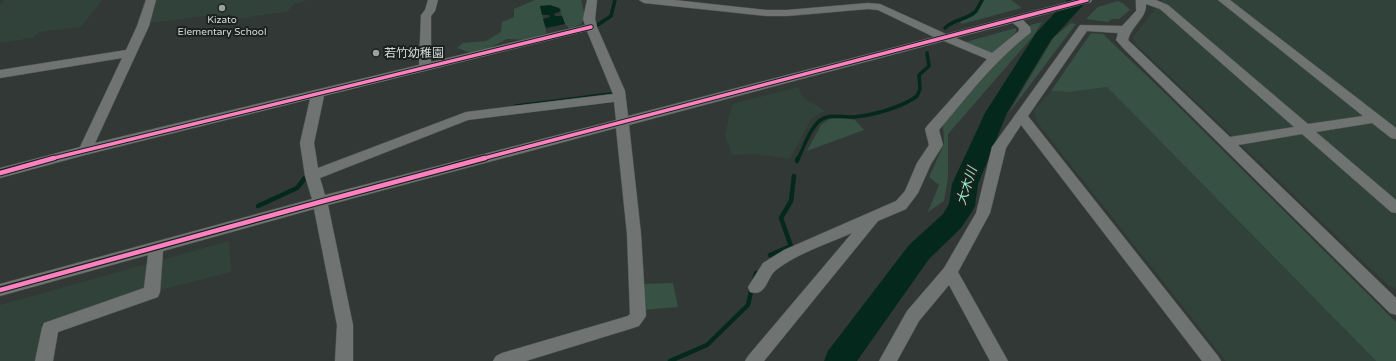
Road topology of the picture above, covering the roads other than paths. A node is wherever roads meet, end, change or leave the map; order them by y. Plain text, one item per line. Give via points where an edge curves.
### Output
1 (151, 0) edge
2 (594, 0) edge
3 (644, 0) edge
4 (1042, 0) edge
5 (1087, 0) edge
6 (1141, 0) edge
7 (1223, 0) edge
8 (436, 1) edge
9 (709, 3) edge
10 (1052, 10) junction
11 (1015, 19) junction
12 (591, 27) junction
13 (1125, 30) junction
14 (944, 38) junction
15 (130, 53) junction
16 (994, 58) junction
17 (425, 67) junction
18 (0, 74) edge
19 (318, 93) junction
20 (620, 97) junction
21 (1022, 116) junction
22 (1374, 118) junction
23 (623, 123) junction
24 (1305, 129) junction
25 (1396, 135) edge
26 (1227, 142) junction
27 (86, 150) junction
28 (0, 173) edge
29 (312, 176) junction
30 (320, 202) junction
31 (1396, 208) edge
32 (873, 218) junction
33 (156, 247) junction
34 (950, 272) junction
35 (756, 287) dead end
36 (0, 290) edge
37 (1394, 304) edge
38 (44, 361) edge
39 (344, 361) edge
40 (502, 361) edge
41 (754, 361) edge
42 (888, 361) edge
43 (999, 361) edge
44 (1212, 361) edge

1 - 15 street via 144,26
2 - 12 street via 589,19
3 - 9 street
4 - 10 street
5 - 10 street
6 - 13 street via 1141,10
6 - 24 street via 1164,7
7 - 22 street
8 - 17 street via 426,15
9 - 14 street via 766,13 880,7
10 - 11 street
11 - 14 street
11 - 16 street via 1024,27 1025,32
12 - 17 street
12 - 20 street
13 - 21 street via 1084,27
13 - 26 street via 1122,40 1129,48
14 - 16 street
14 - 23 street
15 - 18 street
15 - 27 street
16 - 32 street via 932,129 936,145 924,163 911,193 901,205
17 - 19 street
19 - 27 street
19 - 29 street via 307,143
20 - 23 street
20 - 29 street via 466,116
21 - 34 street via 999,147 983,213
21 - 44 street
22 - 24 street
22 - 25 street
23 - 30 street
23 - 40 street via 634,234 638,316 634,321
24 - 26 street
24 - 31 street
26 - 37 street
27 - 28 street
29 - 30 street
30 - 33 street
30 - 39 street via 345,325
32 - 35 street via 789,254 769,267
32 - 41 street
33 - 36 street
33 - 38 street via 152,292 50,328
34 - 42 street via 913,316
34 - 43 street

